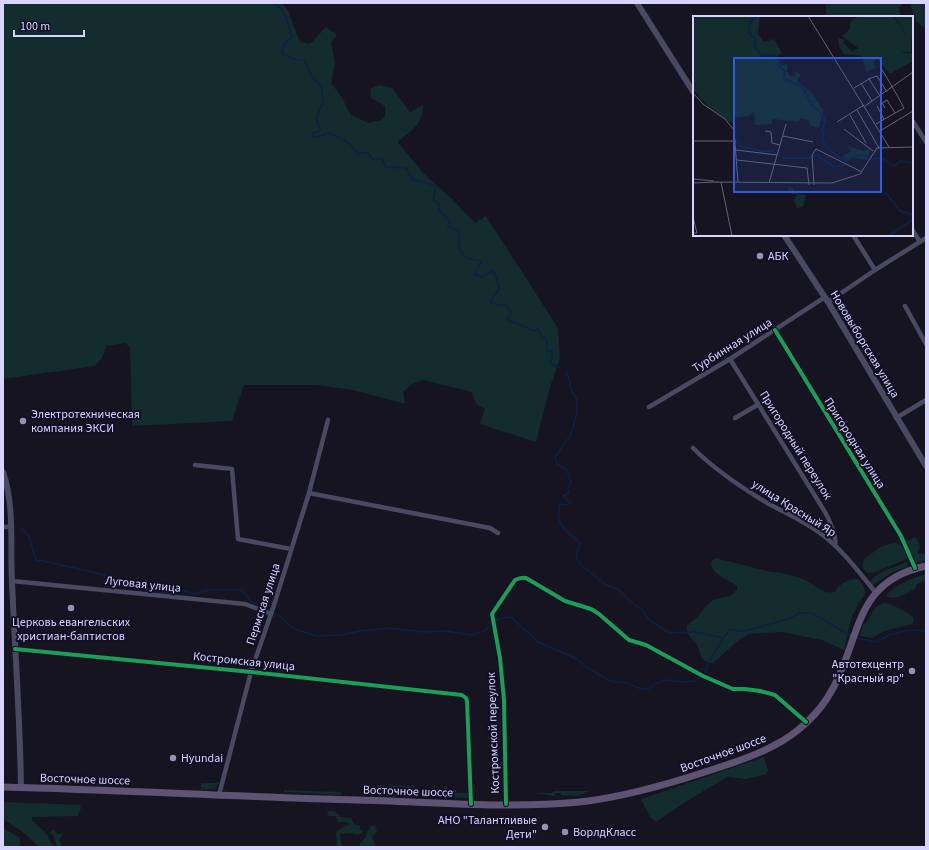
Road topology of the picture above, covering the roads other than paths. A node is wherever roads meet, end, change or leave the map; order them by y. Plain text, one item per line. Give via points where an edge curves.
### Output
1 (637, 3) edge
2 (693, 91) edge
3 (913, 122) edge
4 (926, 142) edge
5 (913, 232) edge
6 (785, 236) edge
7 (854, 236) edge
8 (926, 238) edge
9 (920, 242) junction
10 (875, 270) junction
11 (826, 300) junction
12 (905, 306) dead end
13 (775, 330) junction
14 (926, 344) edge
15 (730, 358) junction
16 (926, 400) edge
17 (758, 404) junction
18 (649, 407) dead end
19 (735, 418) dead end
20 (896, 418) junction
21 (328, 420) dead end
22 (693, 448) dead end
23 (195, 464) dead end
24 (926, 465) edge
25 (3, 472) edge
26 (309, 493) junction
27 (3, 527) edge
28 (11, 527) junction
29 (498, 533) dead end
30 (835, 545) junction
31 (291, 549) junction
32 (926, 562) edge
33 (926, 566) edge
34 (915, 568) junction
35 (12, 581) junction
36 (876, 593) junction
37 (271, 614) junction
38 (16, 649) junction
39 (251, 672) junction
40 (806, 722) junction
41 (3, 787) edge
42 (21, 787) junction
43 (219, 795) junction
44 (471, 804) junction
45 (506, 804) junction

1 - 2 street
3 - 4 street
5 - 9 street
6 - 11 street, Нововыборгская улица
7 - 10 street
8 - 9 street, Турбинная улица
9 - 10 street, Турбинная улица
10 - 11 street, Турбинная улица
11 - 13 street, Турбинная улица
11 - 20 street, Нововыборгская улица
12 - 14 street
13 - 15 street, Турбинная улица
13 - 34 street, Пригородная улица via 901,536
15 - 17 street, Пригородный переулок
15 - 18 street, Турбинная улица
16 - 20 street
17 - 19 street
17 - 30 street, Пригородный переулок via 827,516 836,540
20 - 24 street, Нововыборгская улица
21 - 26 street, Пермская улица
22 - 30 street, улица Красный Яр via 732,481 806,524
23 - 31 street via 232,469 238,539
25 - 28 street via 9,491
26 - 29 street via 490,528
26 - 31 street, Пермская улица
27 - 28 street
28 - 35 street
30 - 36 street, улица Красный Яр via 854,564
31 - 37 street, Пермская улица
32 - 34 street
33 - 34 main road, Восточное шоссе
34 - 36 main road, Восточное шоссе via 903,573
35 - 37 street, Луговая улица via 245,604
35 - 38 street
36 - 40 main road, Восточное шоссе via 868,603 857,627 834,688 823,705
37 - 39 street, Пермская улица
38 - 39 street, Костромская улица
38 - 42 street
39 - 43 street, Пермская улица
39 - 44 street, Костромская улица via 462,695 467,701
40 - 45 main road, Восточное шоссе via 794,734 767,749 684,779 623,795 591,800
40 - 45 street, Костромской переулок via 775,696 760,691 733,689 703,676 646,645 629,640 591,609 565,601 522,577 515,580 492,614 504,700
41 - 42 main road, Восточное шоссе
42 - 43 main road, Восточное шоссе
43 - 44 main road, Восточное шоссе
44 - 45 main road, Восточное шоссе

